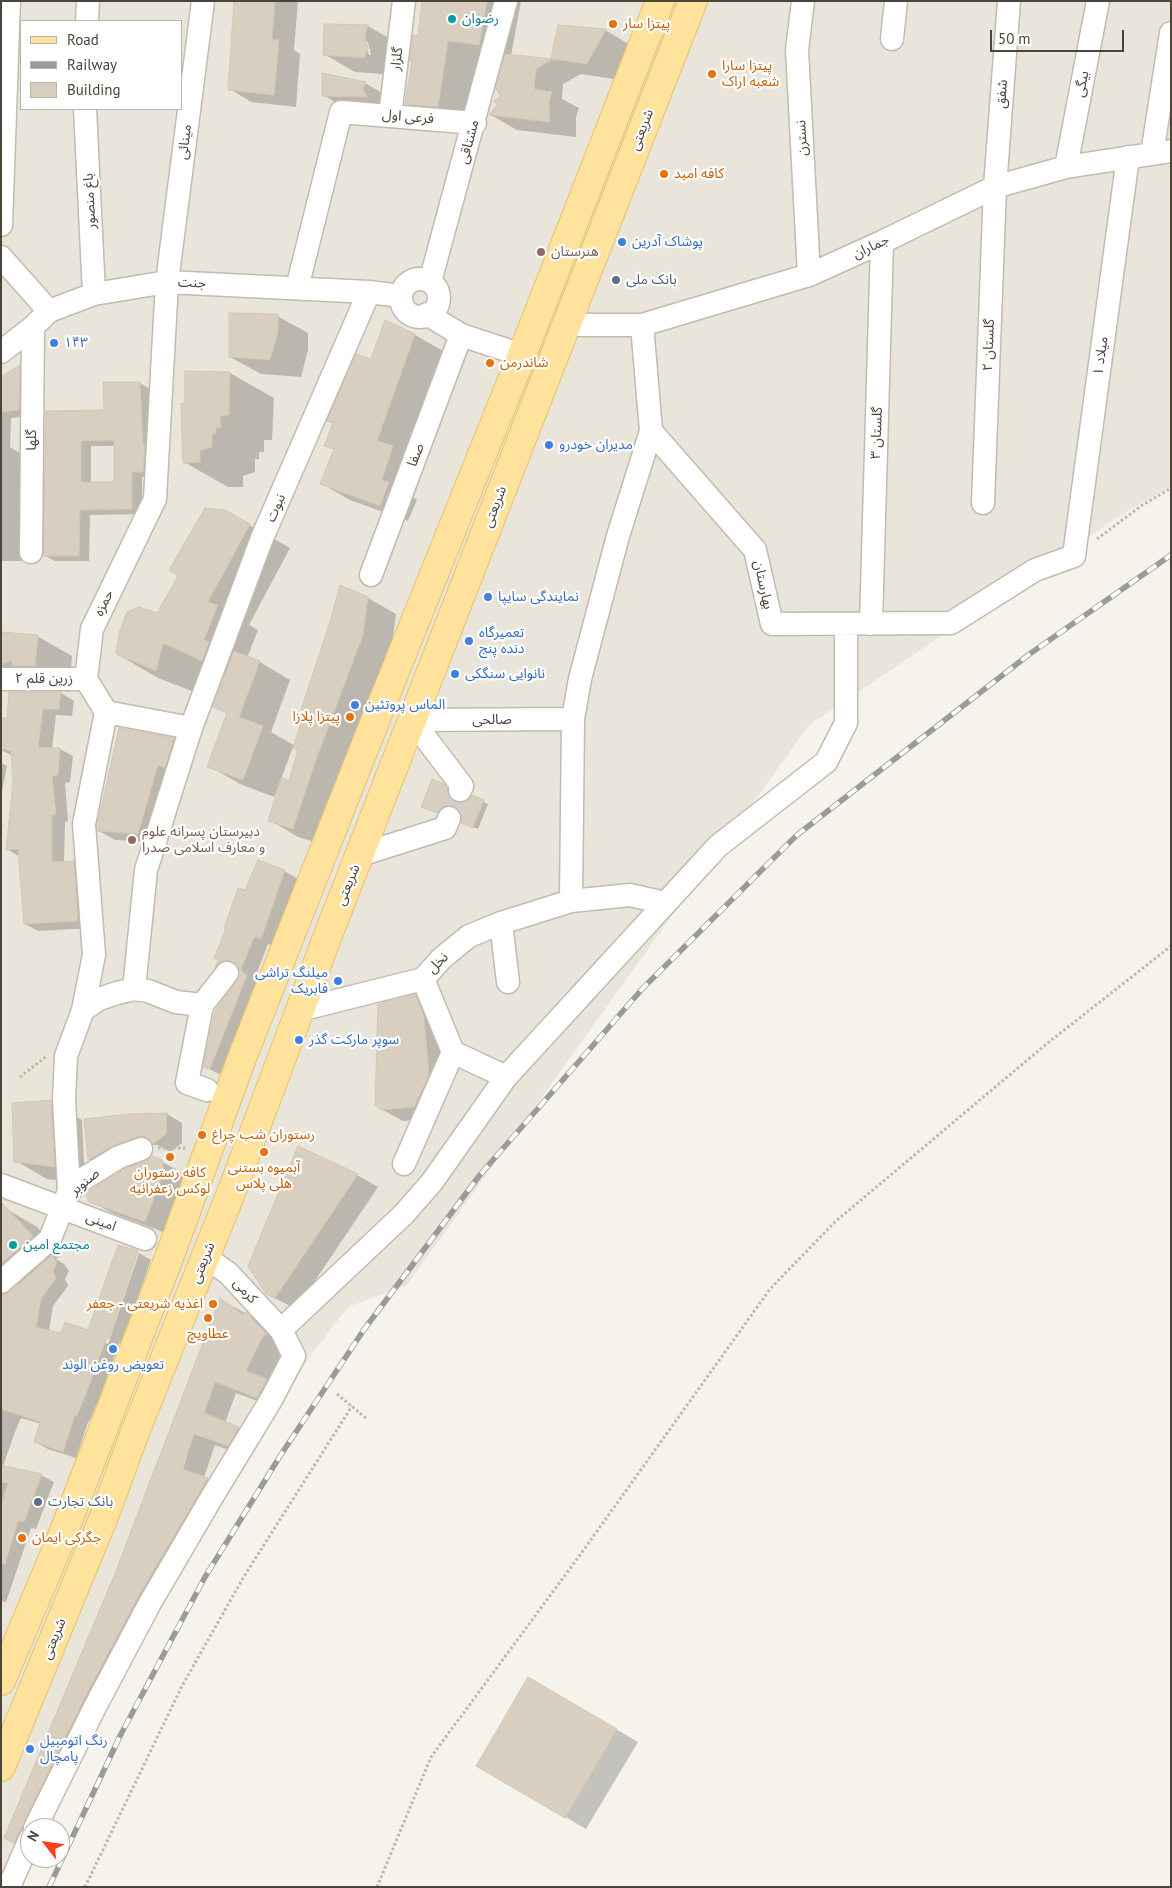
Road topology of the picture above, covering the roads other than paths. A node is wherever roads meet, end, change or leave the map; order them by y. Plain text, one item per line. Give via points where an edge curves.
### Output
1 (9, 1) edge
2 (88, 1) edge
3 (203, 1) edge
4 (404, 1) edge
5 (506, 1) edge
6 (660, 1) edge
7 (693, 1) edge
8 (802, 1) edge
9 (896, 1) edge
10 (1009, 1) edge
11 (1098, 1) edge
12 (87, 20) edge
13 (1171, 33) edge
14 (892, 38) dead end
15 (85, 110) edge
16 (390, 116) junction
17 (474, 123) junction
18 (1161, 152) edge
19 (1128, 157) junction
20 (1066, 167) junction
21 (995, 187) junction
22 (1, 225) edge
23 (882, 242) junction
24 (1, 257) edge
25 (809, 275) junction
26 (167, 282) junction
27 (430, 282) junction
28 (296, 288) junction
29 (369, 292) junction
30 (94, 294) junction
31 (401, 296) junction
32 (50, 312) junction
33 (427, 314) junction
34 (567, 325) junction
35 (642, 325) junction
36 (33, 327) junction
37 (462, 335) junction
38 (1, 352) edge
39 (522, 355) junction
40 (651, 431) junction
41 (982, 503) dead end
42 (31, 552) dead end
43 (1074, 556) joint
44 (370, 575) dead end
45 (846, 624) junction
46 (871, 624) junction
47 (1, 679) edge
48 (86, 679) junction
49 (106, 712) junction
50 (573, 719) junction
51 (412, 720) junction
52 (191, 728) junction
53 (460, 790) dead end
54 (449, 818) tunnel mouth
55 (360, 855) junction
56 (571, 901) junction
57 (665, 903) junction
58 (501, 923) junction
59 (227, 973) dead end
60 (423, 979) junction
61 (508, 982) dead end
62 (134, 989) junction
63 (202, 1005) junction
64 (83, 1010) junction
65 (300, 1010) junction
66 (453, 1052) junction
67 (506, 1077) junction
68 (207, 1090) dead end
69 (141, 1149) road end
70 (404, 1164) dead end
71 (199, 1177) junction
72 (1, 1185) edge
73 (233, 1188) junction
74 (66, 1199) junction
75 (146, 1239) dead end
76 (172, 1250) junction
77 (205, 1257) junction
78 (1, 1282) edge
79 (281, 1330) junction
80 (1, 1681) edge
81 (1, 1767) edge
82 (40, 1818) edge
83 (20, 1862) edge
84 (9, 1887) edge

1 - 22 street
2 - 12 street
3 - 26 street, مینائی
4 - 16 street, گلزار
5 - 17 street, مشتاقی
6 - 39 main road
7 - 34 main road, شریعتی
8 - 25 street, نسترن via 797,50
9 - 14 street
10 - 21 street, شفق
11 - 20 street, بیگی
13 - 18 street
15 - 30 street, باغ منصور
16 - 17 street, فرعی اول
16 - 28 street, فرعی اول via 341,112
17 - 27 street, مشتاقی
18 - 19 street, جماران
19 - 20 street, جماران
19 - 43 street, میلاد ۱
20 - 21 street, جماران
21 - 23 street, جماران
21 - 41 street, گلستان ۲
23 - 25 street, جماران
23 - 46 street, گلستان ۳
24 - 32 street
25 - 35 street, جماران
26 - 28 street, جنت
26 - 30 street, جنت
26 - 48 street, حمزه via 155,498 92,629
27 - 31 street via 412,281 406,284
27 - 33 street via 437,291 438,302
28 - 29 street, جنت
29 - 31 street, جنت
29 - 52 street, نبوت via 262,538
30 - 32 street, جنت
31 - 33 street via 403,307 411,314
32 - 36 street, جنت
33 - 37 street
34 - 35 street, جماران
34 - 51 main road, شریعتی
35 - 40 street
36 - 38 street, جنت
36 - 42 street, گلها
37 - 39 street
37 - 44 street, صفا
39 - 71 main road via 242,1058
40 - 45 street, بهارستان via 755,550 772,624
40 - 50 street via 618,536 580,679
43 - 46 street, بهارستان via 1035,570 951,623
45 - 46 street, بهارستان
45 - 57 street via 846,723 826,762 718,846
47 - 48 street, زرین قلم ۲
48 - 49 street
49 - 52 street
49 - 64 street via 84,824 94,955
50 - 51 street, صالحی
50 - 56 street
51 - 53 street via 462,786
51 - 55 main road, شریعتی
52 - 62 street, نبوت via 146,870
54 - 55 street via 445,828
55 - 65 main road, شریعتی
56 - 57 street, نخل via 630,895
56 - 58 street, نخل
57 - 67 street
58 - 60 street, نخل via 468,936
58 - 61 street
59 - 63 street
60 - 65 street, نخل
60 - 66 street
62 - 63 street via 176,1002
62 - 64 street via 99,999
63 - 68 street via 187,1083
64 - 74 street via 66,1056
65 - 73 main road, شریعتی
66 - 67 street
66 - 70 street
67 - 79 street via 432,1182 404,1214
69 - 74 street, صنوبر via 119,1157 83,1179
71 - 73 main road via 203,1186 217,1194
71 - 76 main road
72 - 74 street, امینی
73 - 77 main road, شریعتی
74 - 75 street, امینی
74 - 78 street, صنوبر via 50,1239
76 - 77 main road via 183,1243 191,1243 202,1250
76 - 80 main road via 64,1530
77 - 79 street, کرمی via 228,1273
77 - 81 main road, شریعتی via 105,1514
79 - 82 street, کرمی via 294,1356 150,1603
83 - 84 street

